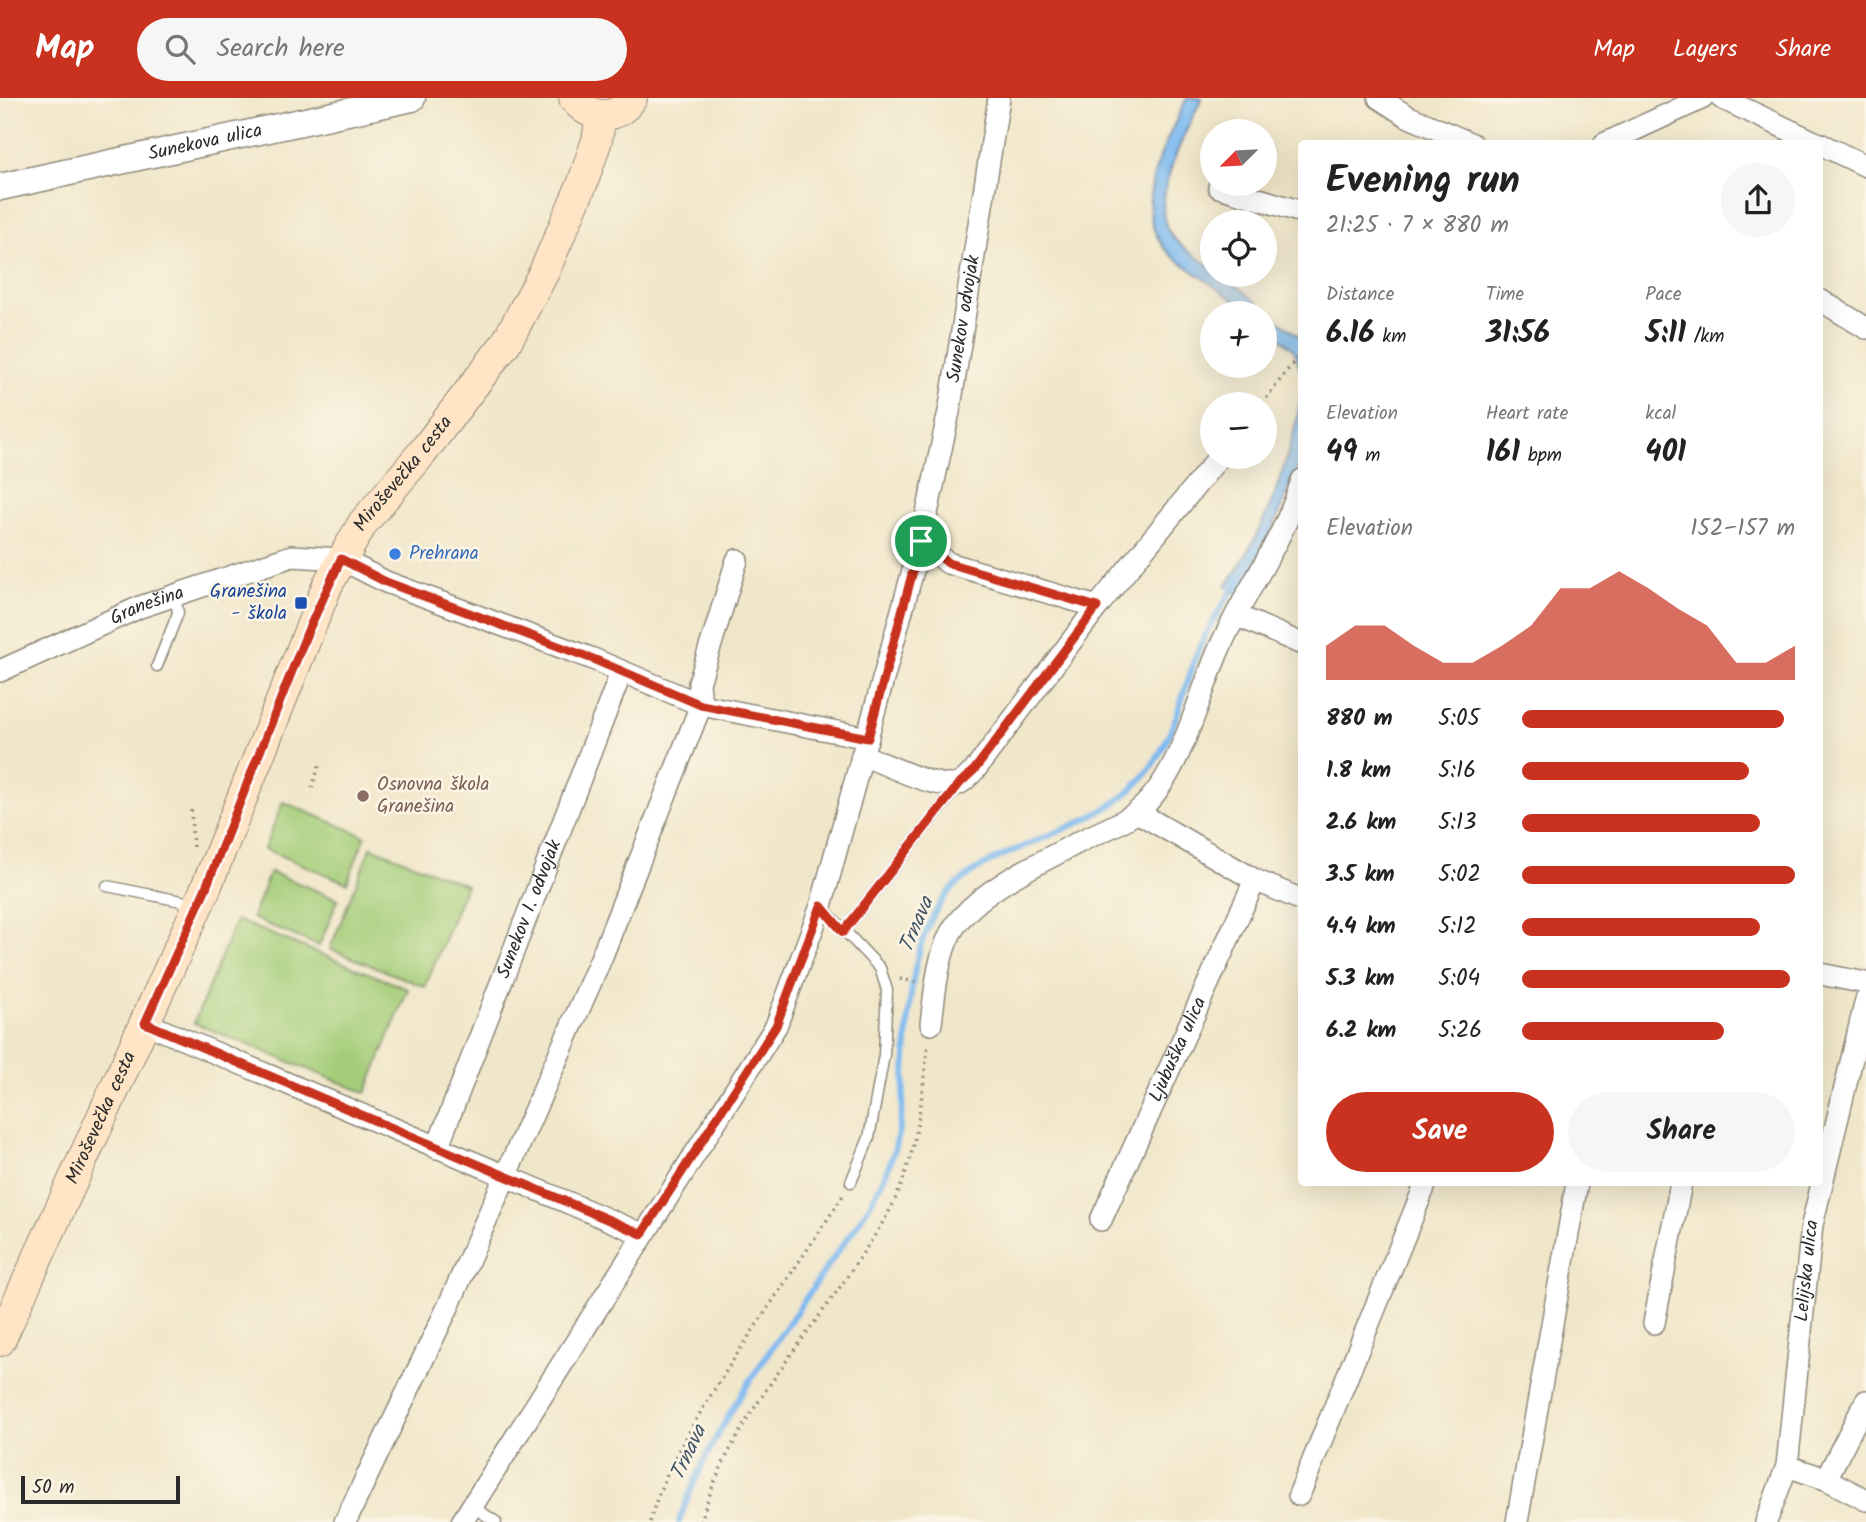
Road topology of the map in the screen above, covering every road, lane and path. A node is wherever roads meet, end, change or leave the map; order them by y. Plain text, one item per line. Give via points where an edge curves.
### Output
1 (412, 98) edge
2 (574, 98) edge
3 (632, 98) edge
4 (999, 98) edge
5 (1379, 98) edge
6 (1703, 98) edge
7 (1721, 98) edge
8 (348, 104) edge
9 (601, 116) junction
10 (1463, 140) edge
11 (1613, 140) edge
12 (1811, 140) edge
13 (1823, 145) edge
14 (1866, 166) edge
15 (0, 187) edge
16 (1249, 196) edge
17 (1298, 211) edge
18 (1823, 302) edge
19 (1866, 328) edge
20 (1298, 356) edge
21 (1271, 392) edge
22 (1210, 469) edge
23 (1298, 488) edge
24 (921, 541) junction
25 (341, 559) junction
26 (737, 560) dead end
27 (175, 595) junction
28 (1097, 607) junction
29 (1238, 616) junction
30 (1298, 642) edge
31 (157, 666) dead end
32 (0, 670) edge
33 (621, 673) junction
34 (701, 705) junction
35 (865, 746) junction
36 (319, 766) dead end
37 (960, 783) junction
38 (312, 788) dead end
39 (191, 810) dead end
40 (1138, 812) junction
41 (194, 837) dead end
42 (1255, 880) junction
43 (107, 886) dead end
44 (1298, 898) edge
45 (199, 905) junction
46 (821, 906) junction
47 (843, 932) junction
48 (1823, 975) edge
49 (1866, 983) edge
50 (1866, 1000) edge
51 (145, 1023) junction
52 (931, 1024) joint
53 (437, 1148) junction
54 (506, 1175) junction
55 (1823, 1179) edge
56 (851, 1182) joint
57 (1425, 1186) edge
58 (1576, 1186) edge
59 (1680, 1186) edge
60 (1821, 1186) edge
61 (1101, 1220) dead end
62 (642, 1234) junction
63 (1654, 1323) dead end
64 (0, 1341) edge
65 (1866, 1401) edge
66 (1787, 1466) junction
67 (1826, 1479) junction
68 (1299, 1495) dead end
69 (1866, 1500) edge
70 (467, 1514) edge
71 (345, 1522) edge
72 (496, 1522) edge
73 (650, 1522) edge
74 (701, 1522) edge
75 (1517, 1522) edge
76 (1766, 1522) edge

1 - 8 street, Sunekova ulica
2 - 9 main road via 582,108
3 - 9 main road via 622,110
4 - 24 street, Sunekov odvojak via 950,407
5 - 10 street via 1406,116
6 - 11 street
7 - 12 street
8 - 15 street, Sunekova ulica
9 - 25 main road, Miroševečka cesta via 583,182 544,272 506,342 363,523
13 - 14 street
16 - 17 street
18 - 19 street
20 - 21 path
22 - 28 street
23 - 29 street
24 - 28 street via 948,563
24 - 35 street, Sunekov odvojak
25 - 27 street, Granešina via 292,556
25 - 33 street via 386,582
25 - 45 main road, Miroševečka cesta
26 - 34 street via 699,682
27 - 31 lane via 178,613
27 - 32 street, Granešina
28 - 37 street
29 - 30 street
29 - 40 street via 1221,646 1187,735 1158,788
33 - 34 street
33 - 53 street, Sunekov I. odvojak
34 - 35 street
34 - 54 street via 600,961
35 - 37 street via 925,779
35 - 46 street
36 - 38 path
37 - 47 lane
39 - 41 path
40 - 42 street
40 - 52 street via 989,893 960,919 936,984
42 - 44 street
42 - 61 street, Ljubuška ulica
43 - 45 lane
45 - 51 main road, Miroševečka cesta
46 - 47 lane
46 - 62 street via 776,1026
47 - 56 lane via 880,968 887,990 884,1055 869,1138
48 - 49 street
50 - 55 street, Lelijska ulica
51 - 53 street
51 - 64 main road, Miroševečka cesta
52 - 74 path via 916,1145 894,1201 744,1426 710,1490
53 - 54 street
54 - 62 street
54 - 71 street
56 - 73 path via 696,1418 656,1496
57 - 68 street
58 - 75 street
59 - 63 street
60 - 66 street, Lelijska ulica via 1812,1225
62 - 70 street
65 - 67 street
66 - 67 street
66 - 76 street, Lelijska ulica
67 - 69 street
70 - 72 lane

